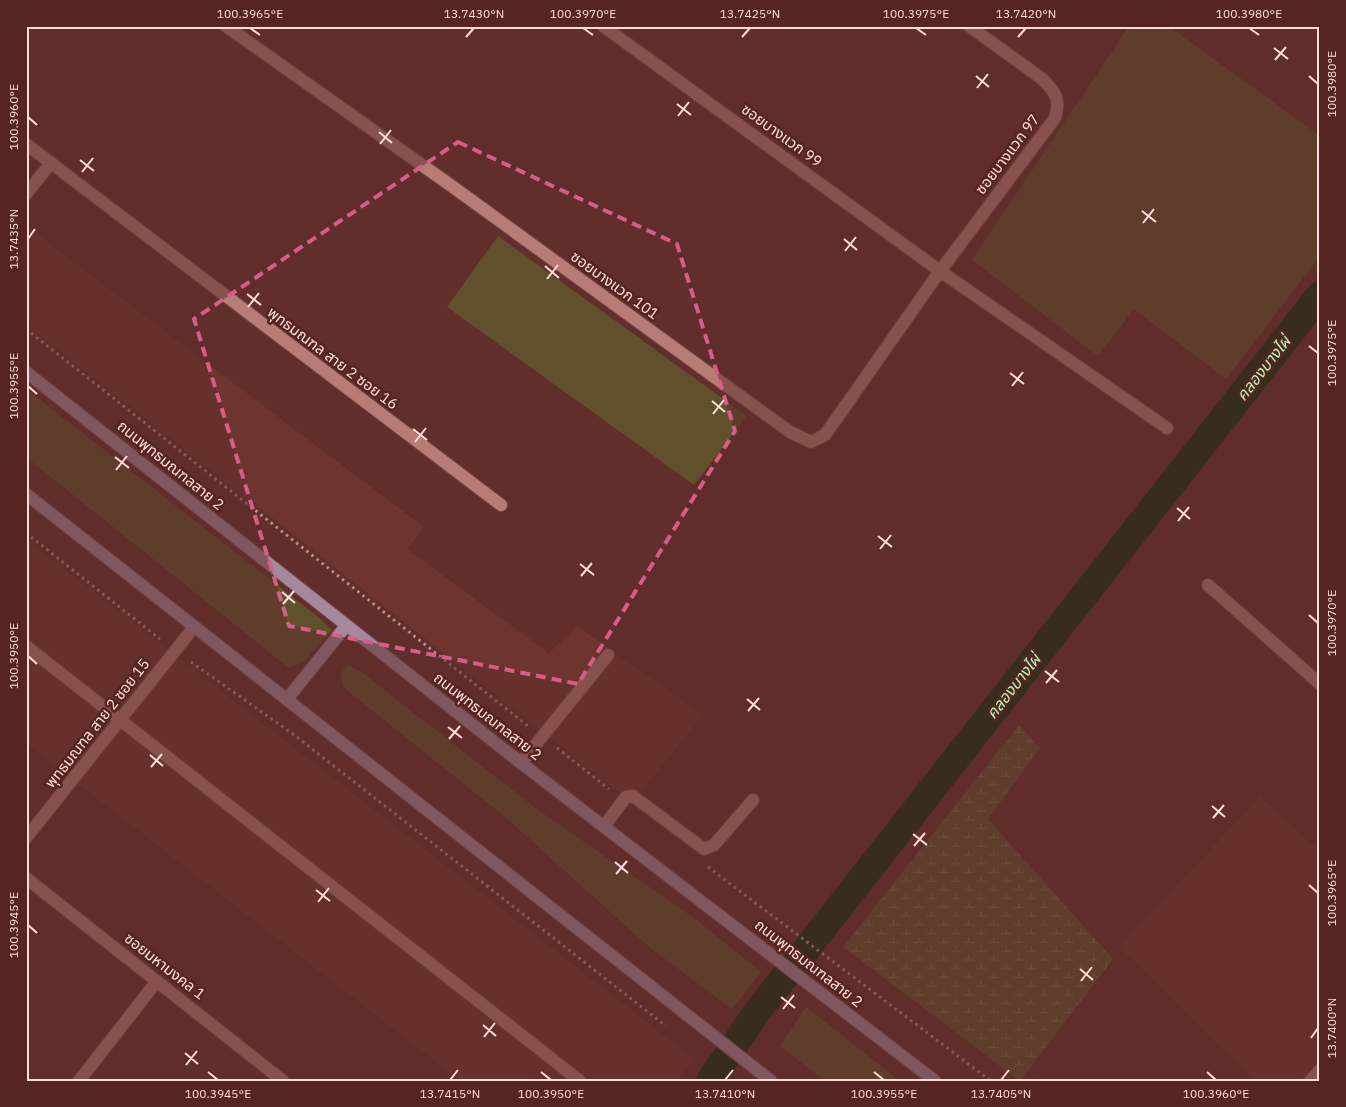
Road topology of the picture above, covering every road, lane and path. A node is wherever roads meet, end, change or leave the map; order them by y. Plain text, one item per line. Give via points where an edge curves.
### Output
1 (226, 26) edge
2 (603, 26) edge
3 (969, 26) edge
4 (26, 144) edge
5 (51, 163) junction
6 (26, 194) edge
7 (940, 271) junction
8 (26, 329) edge
9 (26, 372) edge
10 (1167, 428) dead end
11 (26, 494) edge
12 (501, 505) dead end
13 (26, 533) edge
14 (1208, 585) dead end
15 (346, 626) junction
16 (194, 627) junction
17 (26, 646) edge
18 (175, 651) junction
19 (608, 655) dead end
20 (1320, 684) edge
21 (287, 699) junction
22 (120, 719) junction
23 (542, 737) junction
24 (521, 763) junction
25 (623, 800) junction
26 (753, 800) dead end
27 (604, 826) junction
28 (26, 838) edge
29 (705, 864) dead end
30 (26, 878) edge
31 (157, 981) junction
32 (638, 1004) dead end
33 (1320, 1070) edge
34 (79, 1081) edge
35 (283, 1081) edge
36 (580, 1081) edge
37 (771, 1081) edge
38 (935, 1081) edge
39 (991, 1081) edge
40 (1310, 1081) edge

1 - 7 street, ซอยบางแวก 101 via 790,432 811,442 824,436
2 - 7 street, ซอยบางแวก 99
3 - 7 street, ซอยบางแวก 97 via 1041,78 1058,97 1058,107 1054,118
4 - 5 street, พุทธมณฑล สาย 2 ซอย 16
5 - 6 street
5 - 12 street, พุทธมณฑล สาย 2 ซอย 16
7 - 10 street, ซอยบางแวก 99
8 - 23 path
9 - 15 main road, ถนนพุทธมณฑลสาย 2
11 - 16 main road
13 - 18 path
14 - 20 street
15 - 21 main road
15 - 24 main road, ถนนพุทธมณฑลสาย 2
16 - 18 street, พุทธมณฑล สาย 2 ซอย 15
16 - 21 main road
17 - 22 street
18 - 22 street, พุทธมณฑล สาย 2 ซอย 15
18 - 32 path via 293,734
19 - 23 street
21 - 37 main road
22 - 28 street, พุทธมณฑล สาย 2 ซอย 15
22 - 36 street
23 - 24 street
23 - 25 path
24 - 27 main road, ถนนพุทธมณฑลสาย 2
25 - 26 street via 629,796 637,797 704,849 714,845
25 - 27 street
27 - 38 main road, ถนนพุทธมณฑลสาย 2
29 - 39 path
30 - 31 street, ซอยมหามงคล 1
31 - 34 street
31 - 35 street, ซอยมหามงคล 1
33 - 40 street

